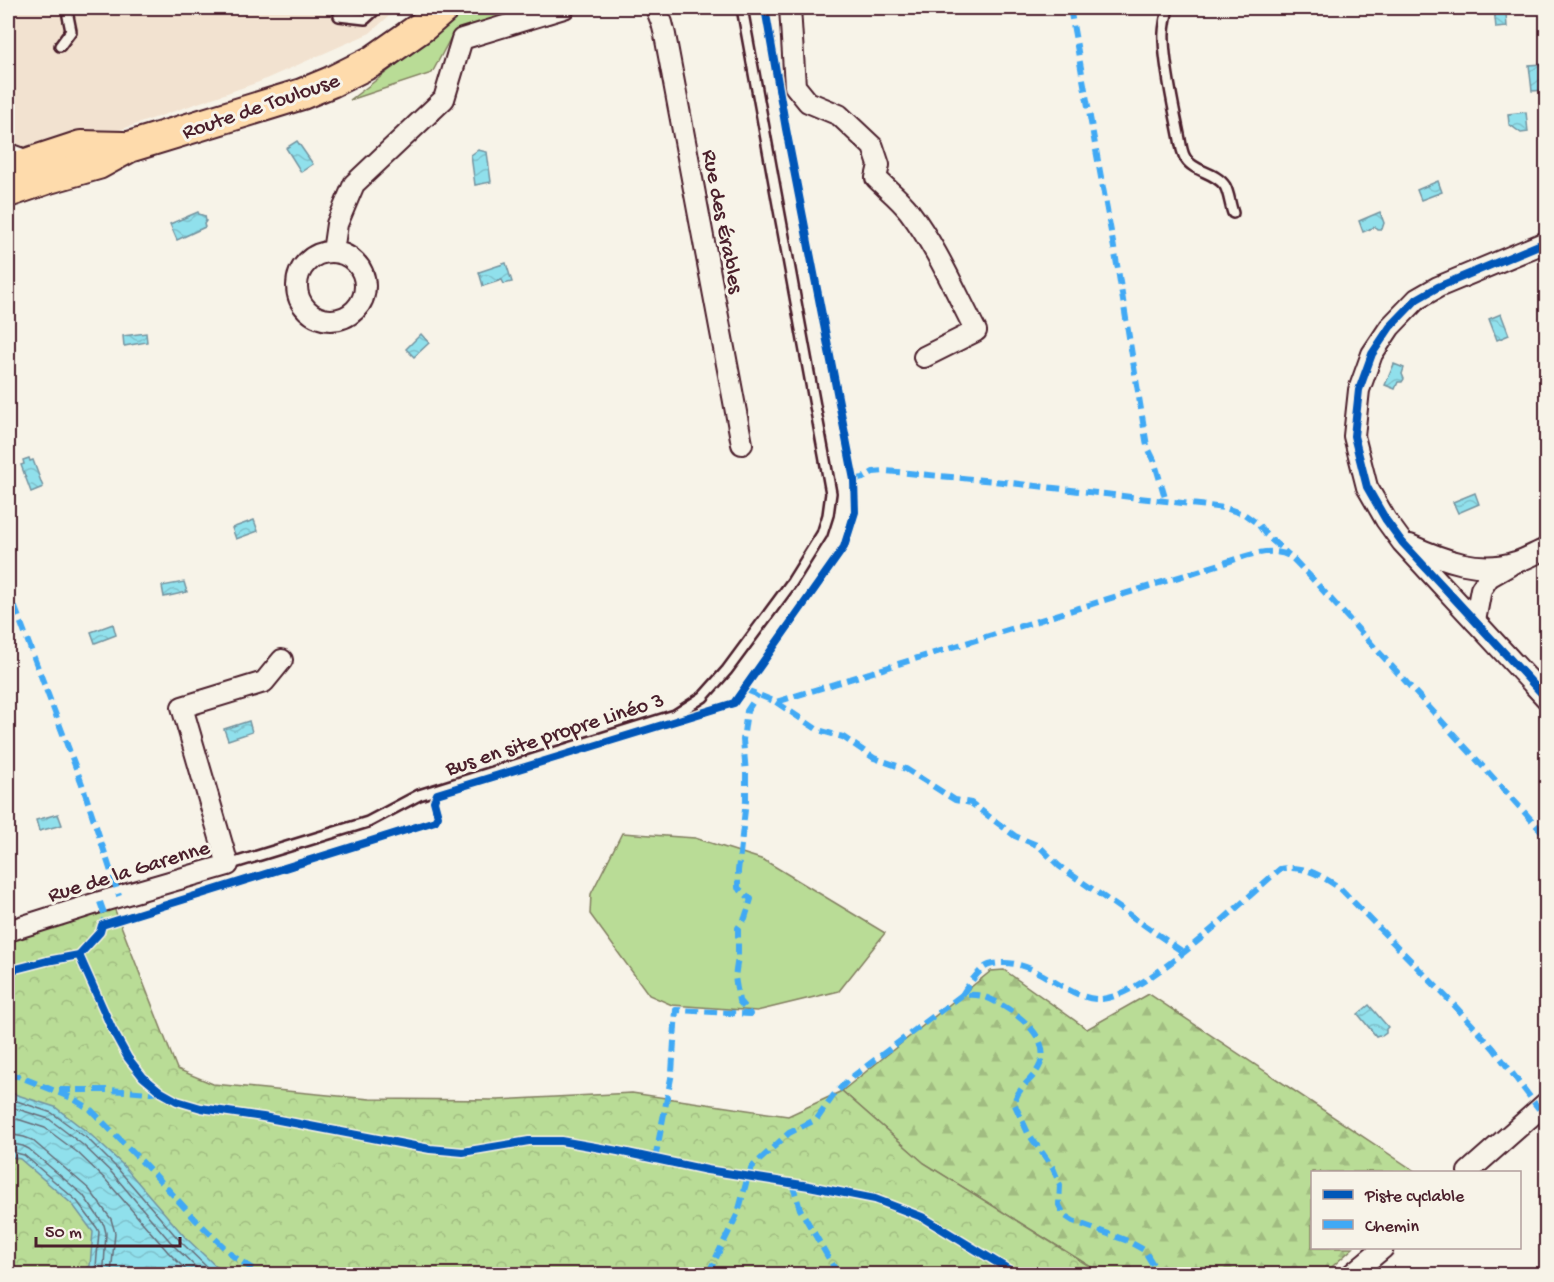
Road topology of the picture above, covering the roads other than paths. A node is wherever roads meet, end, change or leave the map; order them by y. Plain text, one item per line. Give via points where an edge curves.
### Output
1 (377, 8) edge
2 (444, 8) edge
3 (564, 8) edge
4 (656, 8) edge
5 (742, 8) edge
6 (790, 8) edge
7 (1168, 8) edge
8 (68, 16) dead end
9 (339, 16) dead end
10 (60, 46) dead end
11 (8, 148) edge
12 (8, 170) edge
13 (22, 177) edge
14 (1233, 213) dead end
15 (1546, 242) edge
16 (333, 252) dead end
17 (924, 357) dead end
18 (742, 444) dead end
19 (1402, 542) junction
20 (1546, 549) edge
21 (1515, 563) junction
22 (1474, 621) junction
23 (282, 660) dead end
24 (1546, 698) edge
25 (228, 865) junction
26 (8, 931) edge
27 (1546, 1103) edge
28 (1470, 1171) edge
29 (1382, 1249) edge
30 (1352, 1275) edge

1 - 9 lane via 365,19
2 - 13 main road, Route de Toulouse via 373,62 302,94 129,147 98,164
3 - 16 street via 462,39 444,99 354,184 338,224
4 - 18 street, Rue des Érables via 665,34
5 - 25 lane, Bus en site propre Linéo 3 via 831,493 822,534 727,670 704,697 675,715 419,795 368,822
6 - 17 street via 795,86 808,102 839,115 873,147 879,165 876,178 909,210 929,240 976,331
7 - 14 lane via 1164,39 1181,145 1187,161 1225,186
8 - 10 lane via 71,31
11 - 13 lane
12 - 13 main road, Route de Toulouse
15 - 19 street via 1417,299 1390,327 1372,354 1359,390 1354,436 1367,487
19 - 21 street via 1467,566
19 - 22 street
20 - 21 street
21 - 22 street via 1489,577 1481,589
22 - 24 street
23 - 25 street via 264,682 182,707
25 - 26 street, Rue de la Garenne
27 - 28 street
29 - 30 street

